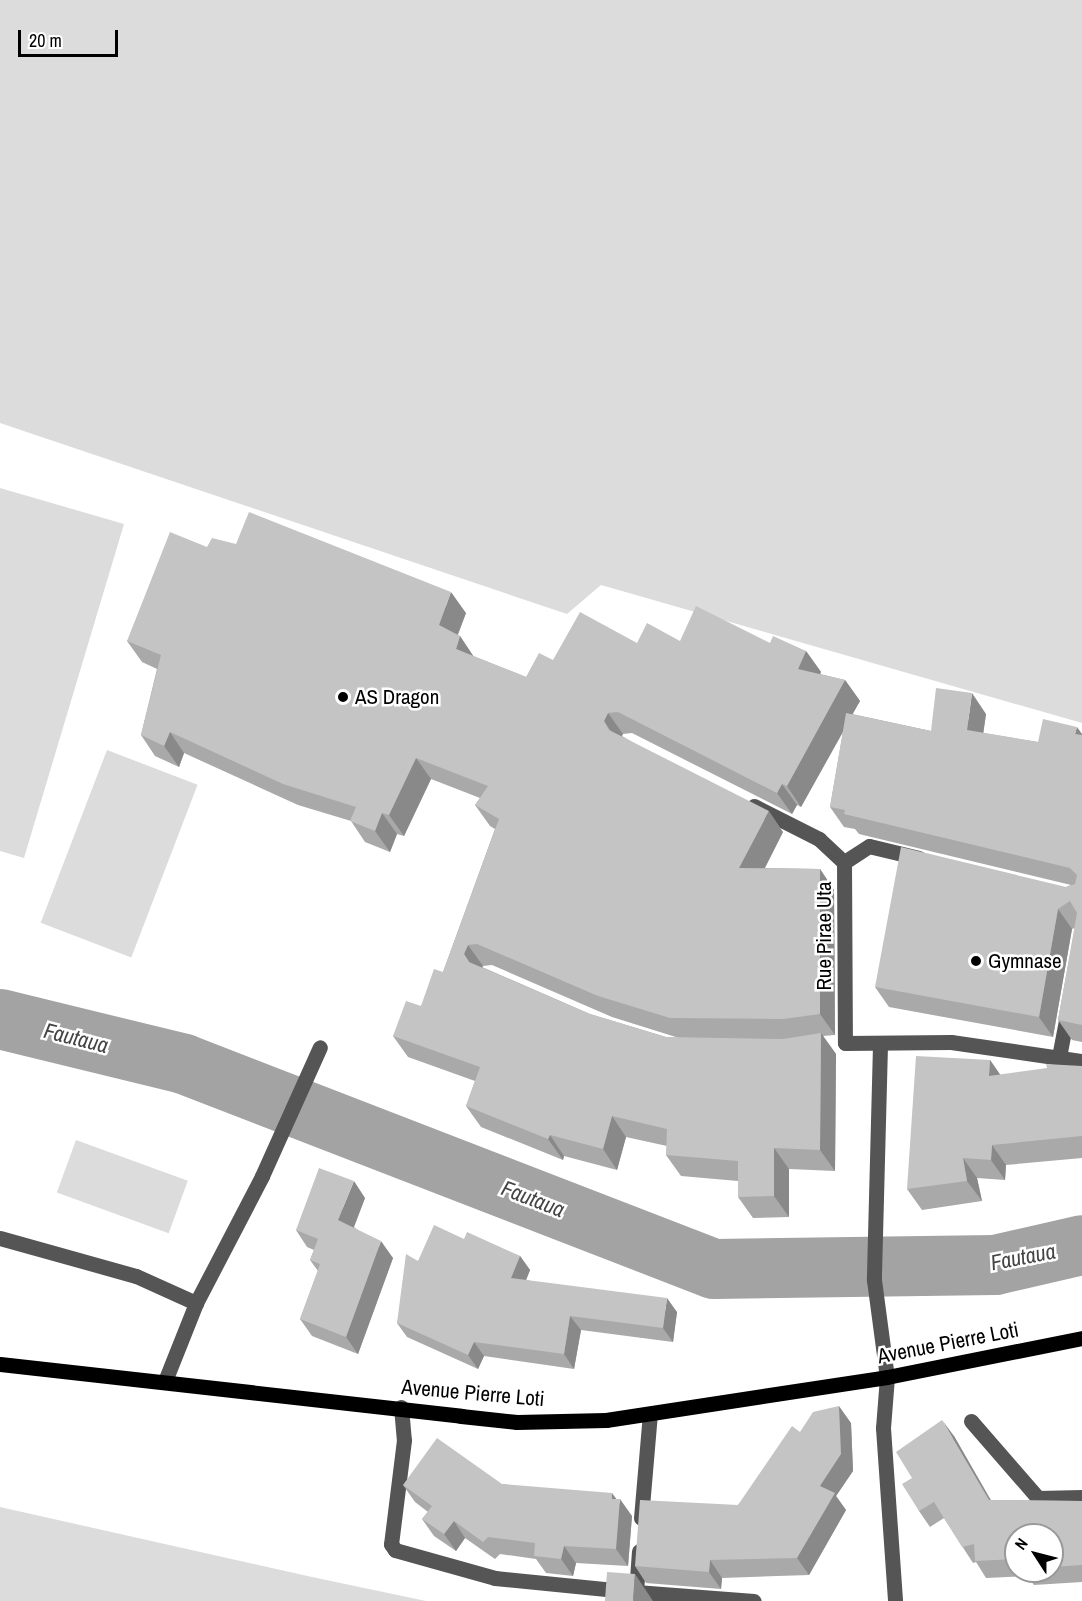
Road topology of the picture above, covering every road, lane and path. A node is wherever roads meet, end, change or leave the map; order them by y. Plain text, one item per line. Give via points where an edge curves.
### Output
1 (734, 796) edge
2 (844, 862) junction
3 (936, 863) edge
4 (1072, 988) edge
5 (880, 1045) junction
6 (320, 1047) dead end
7 (1059, 1057) junction
8 (1082, 1061) edge
9 (0, 1238) edge
10 (196, 1303) junction
11 (1082, 1338) edge
12 (0, 1364) edge
13 (887, 1377) junction
14 (165, 1381) junction
15 (401, 1407) junction
16 (650, 1414) junction
17 (971, 1421) dead end
18 (1082, 1497) edge
19 (636, 1592) junction
20 (754, 1601) edge
21 (895, 1601) edge

1 - 2 street via 819,839
2 - 3 street, Rue Pirae Uta via 869,846
2 - 5 street, Rue Pirae Uta via 839,1044
4 - 7 street
5 - 7 street, Rue Pirae Uta via 951,1042
5 - 13 street via 874,1280
6 - 10 street via 262,1176
7 - 8 street, Rue Pirae Uta
9 - 10 street via 136,1276
10 - 14 street
11 - 13 main road, Avenue Pierre Loti
12 - 14 main road, Avenue Pierre Loti via 82,1376
13 - 16 main road, Avenue Pierre Loti
13 - 21 street via 883,1428
14 - 15 main road, Avenue Pierre Loti via 291,1400
15 - 16 main road, Avenue Pierre Loti via 517,1422 606,1420
15 - 19 street via 404,1440 391,1544 395,1550 495,1578
16 - 19 street
17 - 18 street via 1038,1498
19 - 20 street

